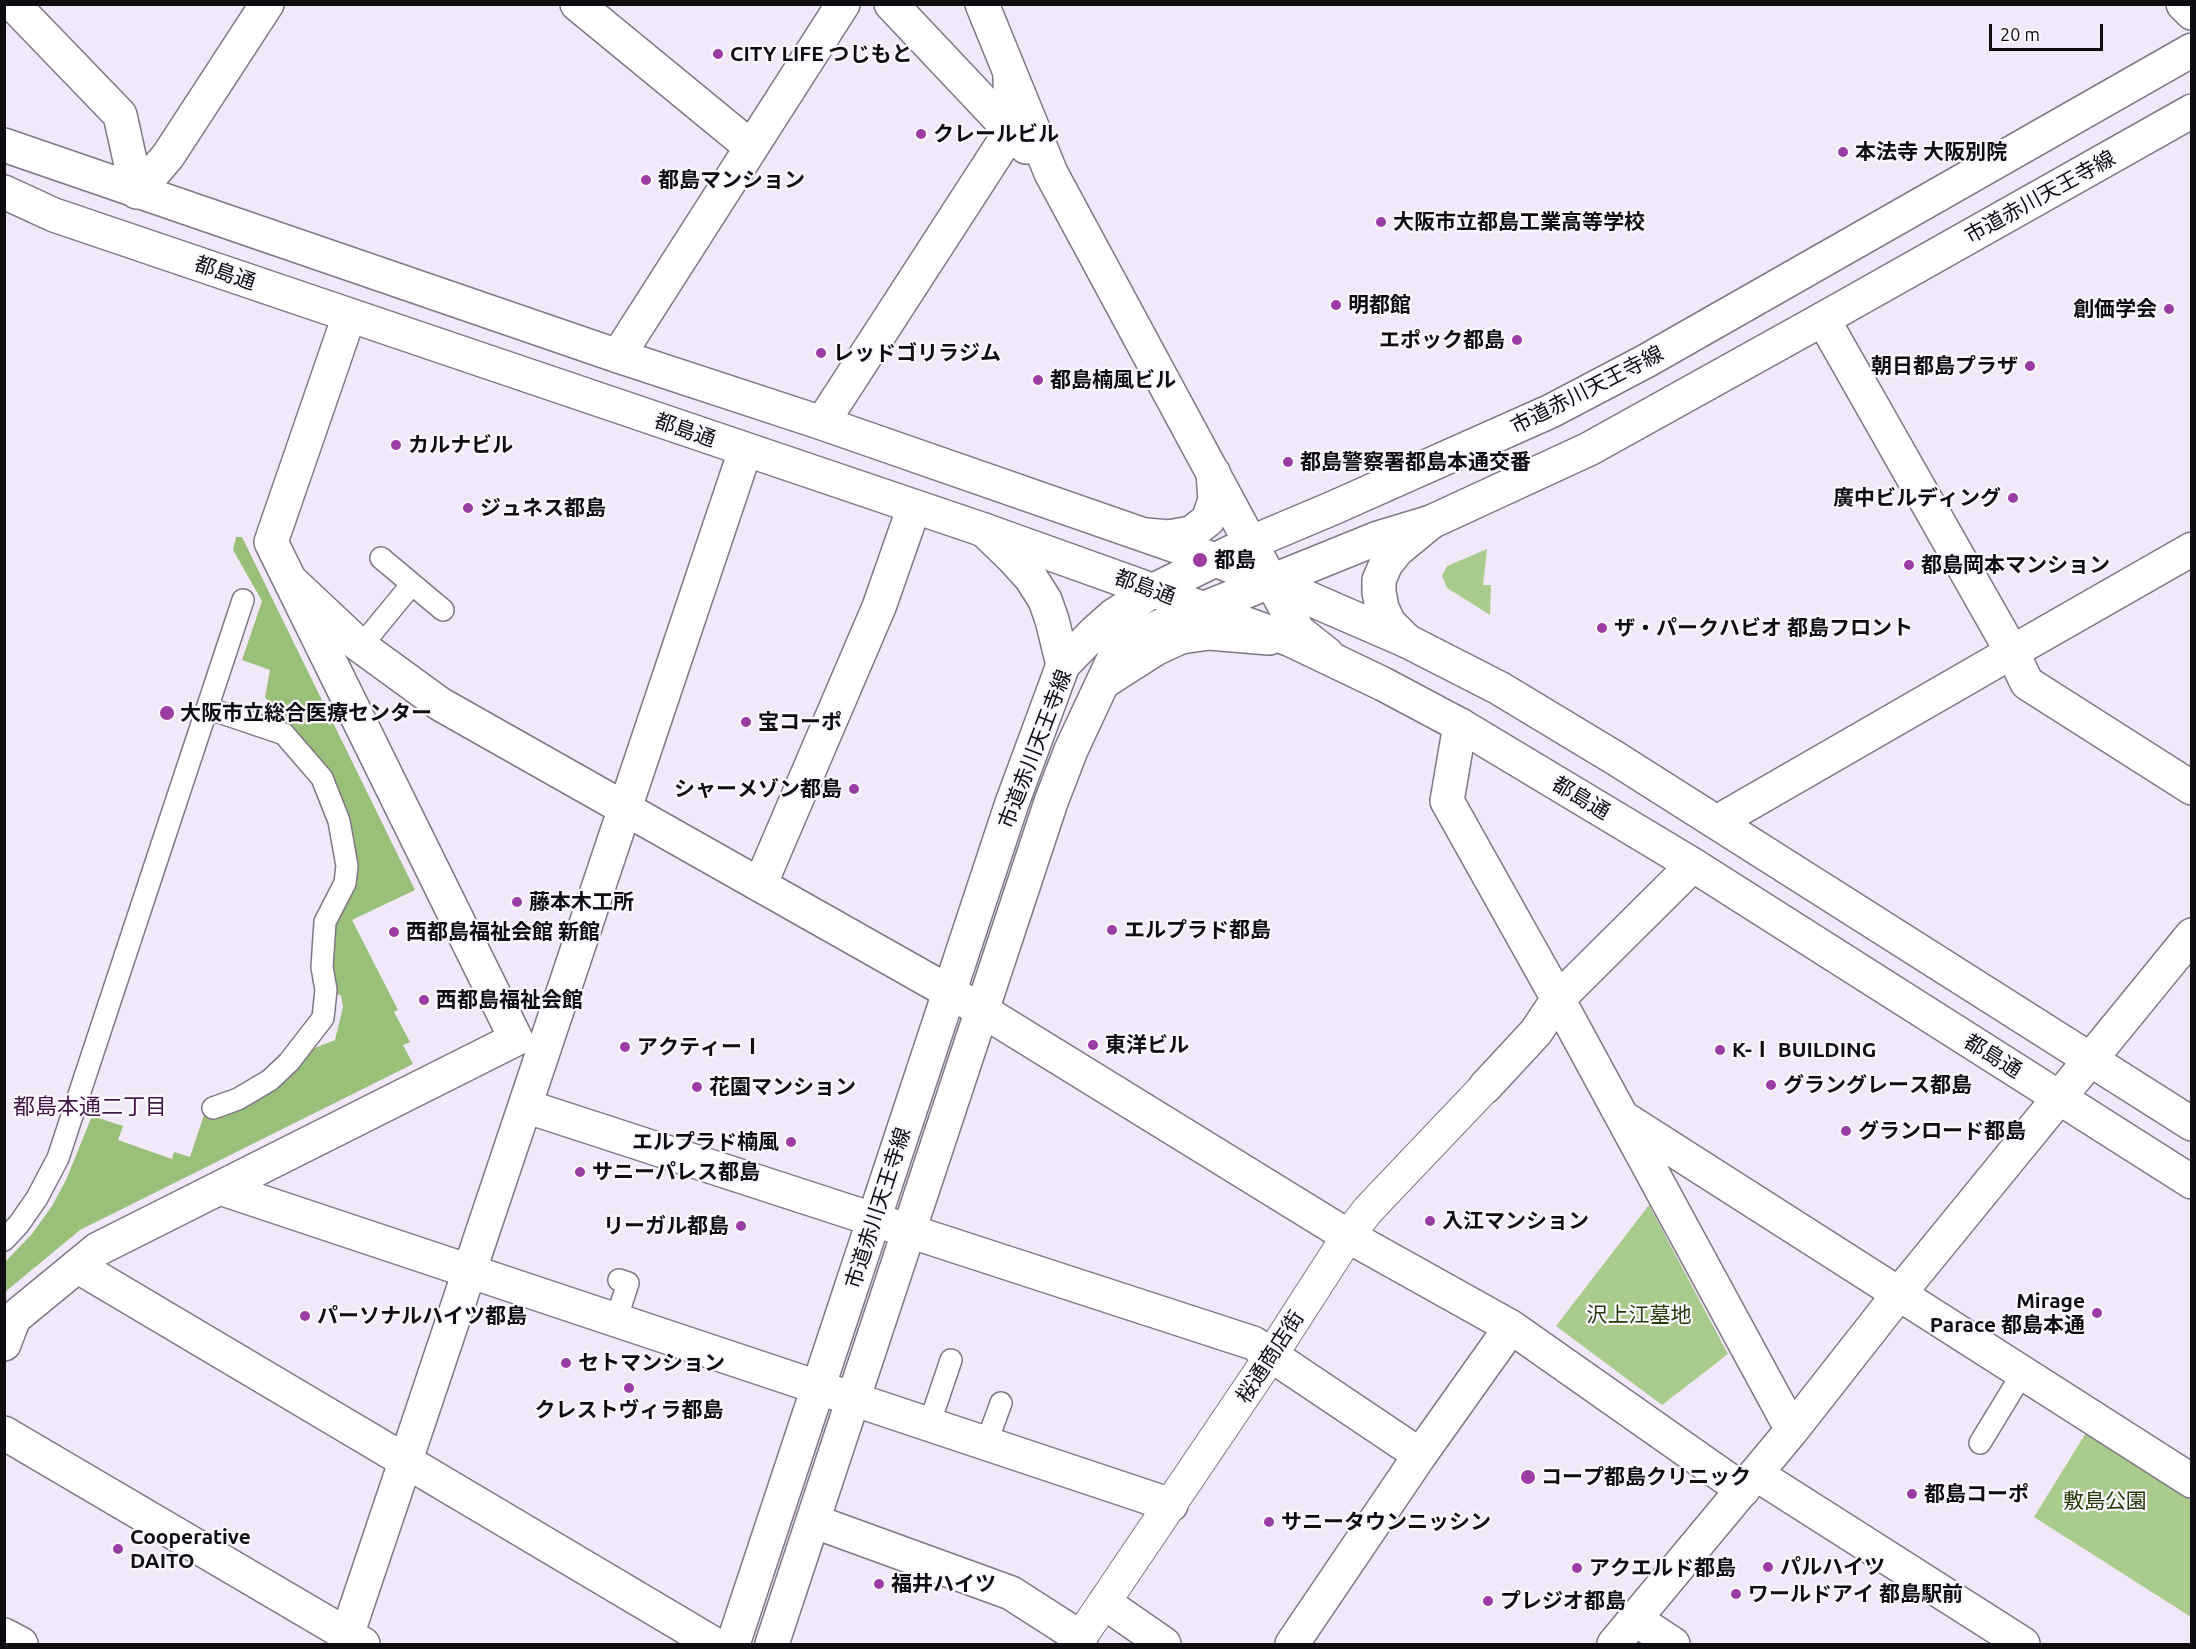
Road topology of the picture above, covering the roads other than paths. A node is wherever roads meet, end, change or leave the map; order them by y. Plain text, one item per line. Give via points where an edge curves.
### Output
1 (13, 4) edge
2 (267, 4) edge
3 (578, 4) edge
4 (843, 4) edge
5 (891, 4) edge
6 (982, 4) edge
7 (2183, 4) edge
8 (2192, 13) edge
9 (2192, 50) edge
10 (1010, 77) junction
11 (2192, 111) edge
12 (1011, 131) junction
13 (4, 145) edge
14 (752, 147) junction
15 (1051, 173) junction
16 (4, 192) edge
17 (137, 192) junction
18 (349, 316) junction
19 (1823, 320) junction
20 (618, 356) junction
21 (822, 423) junction
22 (745, 451) junction
23 (1213, 471) junction
24 (914, 507) junction
25 (1431, 522) junction
26 (984, 530) junction
27 (1141, 535) junction
28 (1250, 543) junction
29 (2192, 549) edge
30 (381, 558) dead end
31 (1213, 560) junction
32 (291, 581) junction
33 (1271, 582) junction
34 (412, 584) junction
35 (1154, 590) junction
36 (243, 600) dead end
37 (1203, 608) junction
38 (443, 610) dead end
39 (1291, 640) junction
40 (1407, 641) junction
41 (361, 646) junction
42 (2012, 652) junction
43 (1336, 662) junction
44 (1064, 665) junction
45 (1105, 681) junction
46 (207, 708) junction
47 (1460, 725) junction
48 (2192, 788) edge
49 (625, 809) junction
50 (1717, 822) junction
51 (1693, 865) junction
52 (760, 885) junction
53 (2192, 935) edge
54 (949, 992) junction
55 (1558, 999) junction
56 (983, 1011) junction
57 (530, 1044) junction
58 (2089, 1059) junction
59 (1485, 1087) joint
60 (2058, 1098) junction
61 (525, 1106) junction
62 (213, 1108) dead end
63 (1620, 1116) junction
64 (2192, 1124) edge
65 (2192, 1182) edge
66 (220, 1188) junction
67 (874, 1219) junction
68 (910, 1230) junction
69 (1348, 1236) junction
70 (4, 1240) edge
71 (77, 1266) junction
72 (470, 1271) junction
73 (619, 1280) dead end
74 (1898, 1295) junction
75 (616, 1320) junction
76 (1511, 1327) junction
77 (4, 1344) edge
78 (1272, 1354) junction
79 (951, 1360) dead end
80 (2022, 1374) junction
81 (818, 1388) junction
82 (853, 1399) junction
83 (1001, 1403) dead end
84 (929, 1425) junction
85 (1792, 1430) junction
86 (4, 1433) edge
87 (1980, 1443) dead end
88 (986, 1444) junction
89 (1420, 1455) junction
90 (406, 1461) junction
91 (2192, 1481) edge
92 (1750, 1482) junction
93 (1171, 1505) junction
94 (813, 1521) junction
95 (1105, 1603) junction
96 (1635, 1619) junction
97 (4, 1635) edge
98 (352, 1641) edge
99 (1078, 1641) edge
100 (21, 1644) edge
101 (714, 1644) edge
102 (733, 1644) edge
103 (772, 1644) edge
104 (1164, 1644) edge
105 (1292, 1644) edge
106 (1614, 1644) edge
107 (1673, 1644) edge
108 (2023, 1644) edge

1 - 17 street via 120,115
2 - 17 street via 174,147
3 - 14 street
4 - 14 street
5 - 12 street
6 - 10 street
7 - 8 street
9 - 28 street, 市道赤川天王寺線 via 1646,361 1551,411
10 - 12 street
10 - 15 street
11 - 19 street, 市道赤川天王寺線
12 - 15 street
12 - 21 street
13 - 17 street
14 - 20 street
15 - 23 street
16 - 18 street, 都島通 via 54,215
17 - 20 street
18 - 22 street, 都島通
18 - 32 street via 271,542
19 - 25 street, 市道赤川天王寺線 via 1589,449
19 - 42 street
20 - 21 street
21 - 27 street
22 - 24 street, 都島通
22 - 49 street
23 - 27 street via 1215,500 1208,520 1191,533 1169,537
23 - 28 street
24 - 26 street, 都島通
24 - 52 street via 879,607
25 - 33 street, 市道赤川天王寺線 via 1378,538
25 - 40 street via 1397,550 1379,580 1382,608 1389,623
26 - 35 street, 都島通
26 - 44 street via 1025,571 1045,600
27 - 31 street
28 - 31 street, 市道赤川天王寺線
28 - 33 street
29 - 42 street
30 - 34 lane
31 - 33 street
31 - 35 street, 市道赤川天王寺線
32 - 41 street
32 - 57 street
33 - 37 street, 市道赤川天王寺線
33 - 40 street
33 - 43 street via 1298,631
34 - 38 lane
34 - 41 lane
35 - 37 street, 都島通
35 - 44 street, 市道赤川天王寺線 via 1113,616
36 - 46 lane
37 - 39 street, 都島通
37 - 45 street, 市道赤川天王寺線 via 1129,643 1114,658
39 - 43 street, 都島通
39 - 45 street via 1209,633 1181,637
40 - 50 street via 1499,688
41 - 49 street via 440,704
42 - 48 street via 2027,683
42 - 50 street
43 - 47 street, 都島通
44 - 54 street, 市道赤川天王寺線 via 1023,771
45 - 56 street, 市道赤川天王寺線 via 1059,781
46 - 62 lane via 284,734 322,778 339,821 347,866 345,883 325,922 323,1018 270,1080
46 - 70 lane via 58,1158 20,1224
47 - 51 street, 都島通
47 - 55 street via 1447,801
49 - 52 street
49 - 57 street
50 - 58 street
51 - 55 street
51 - 60 street, 都島通
52 - 54 street
53 - 58 street
54 - 56 street
54 - 67 street, 市道赤川天王寺線
55 - 59 street via 1536,1032
55 - 63 street
56 - 68 street, 市道赤川天王寺線
56 - 69 street
57 - 61 street
57 - 66 street
58 - 60 street
58 - 64 street
59 - 69 street, 桜通商店街
60 - 65 street, 都島通
60 - 74 street
61 - 67 street
61 - 72 street
63 - 74 street
63 - 85 street
66 - 71 street via 98,1249
66 - 72 street
67 - 68 street
67 - 81 street, 市道赤川天王寺線
68 - 78 street via 1253,1343
68 - 82 street, 市道赤川天王寺線
69 - 76 street
69 - 78 street, 桜通商店街
71 - 77 street via 14,1318
71 - 90 street
72 - 75 street
72 - 90 street
73 - 75 lane via 628,1283
74 - 80 street
74 - 85 street
75 - 81 street
76 - 89 street
76 - 92 street
78 - 89 street
78 - 93 street, 桜通商店街
79 - 84 lane
80 - 87 lane
80 - 91 street
81 - 82 street
81 - 102 street, 市道赤川天王寺線
82 - 84 street
82 - 94 street, 市道赤川天王寺線
83 - 88 lane
84 - 88 street
85 - 92 street
86 - 98 street
88 - 93 street
89 - 105 street
90 - 98 street
90 - 101 street
92 - 96 street
92 - 108 street
93 - 95 street, 桜通商店街
94 - 99 street via 1011,1593
94 - 103 street, 市道赤川天王寺線
95 - 99 street, 桜通商店街
95 - 104 street
96 - 106 street
96 - 107 street
97 - 100 street

